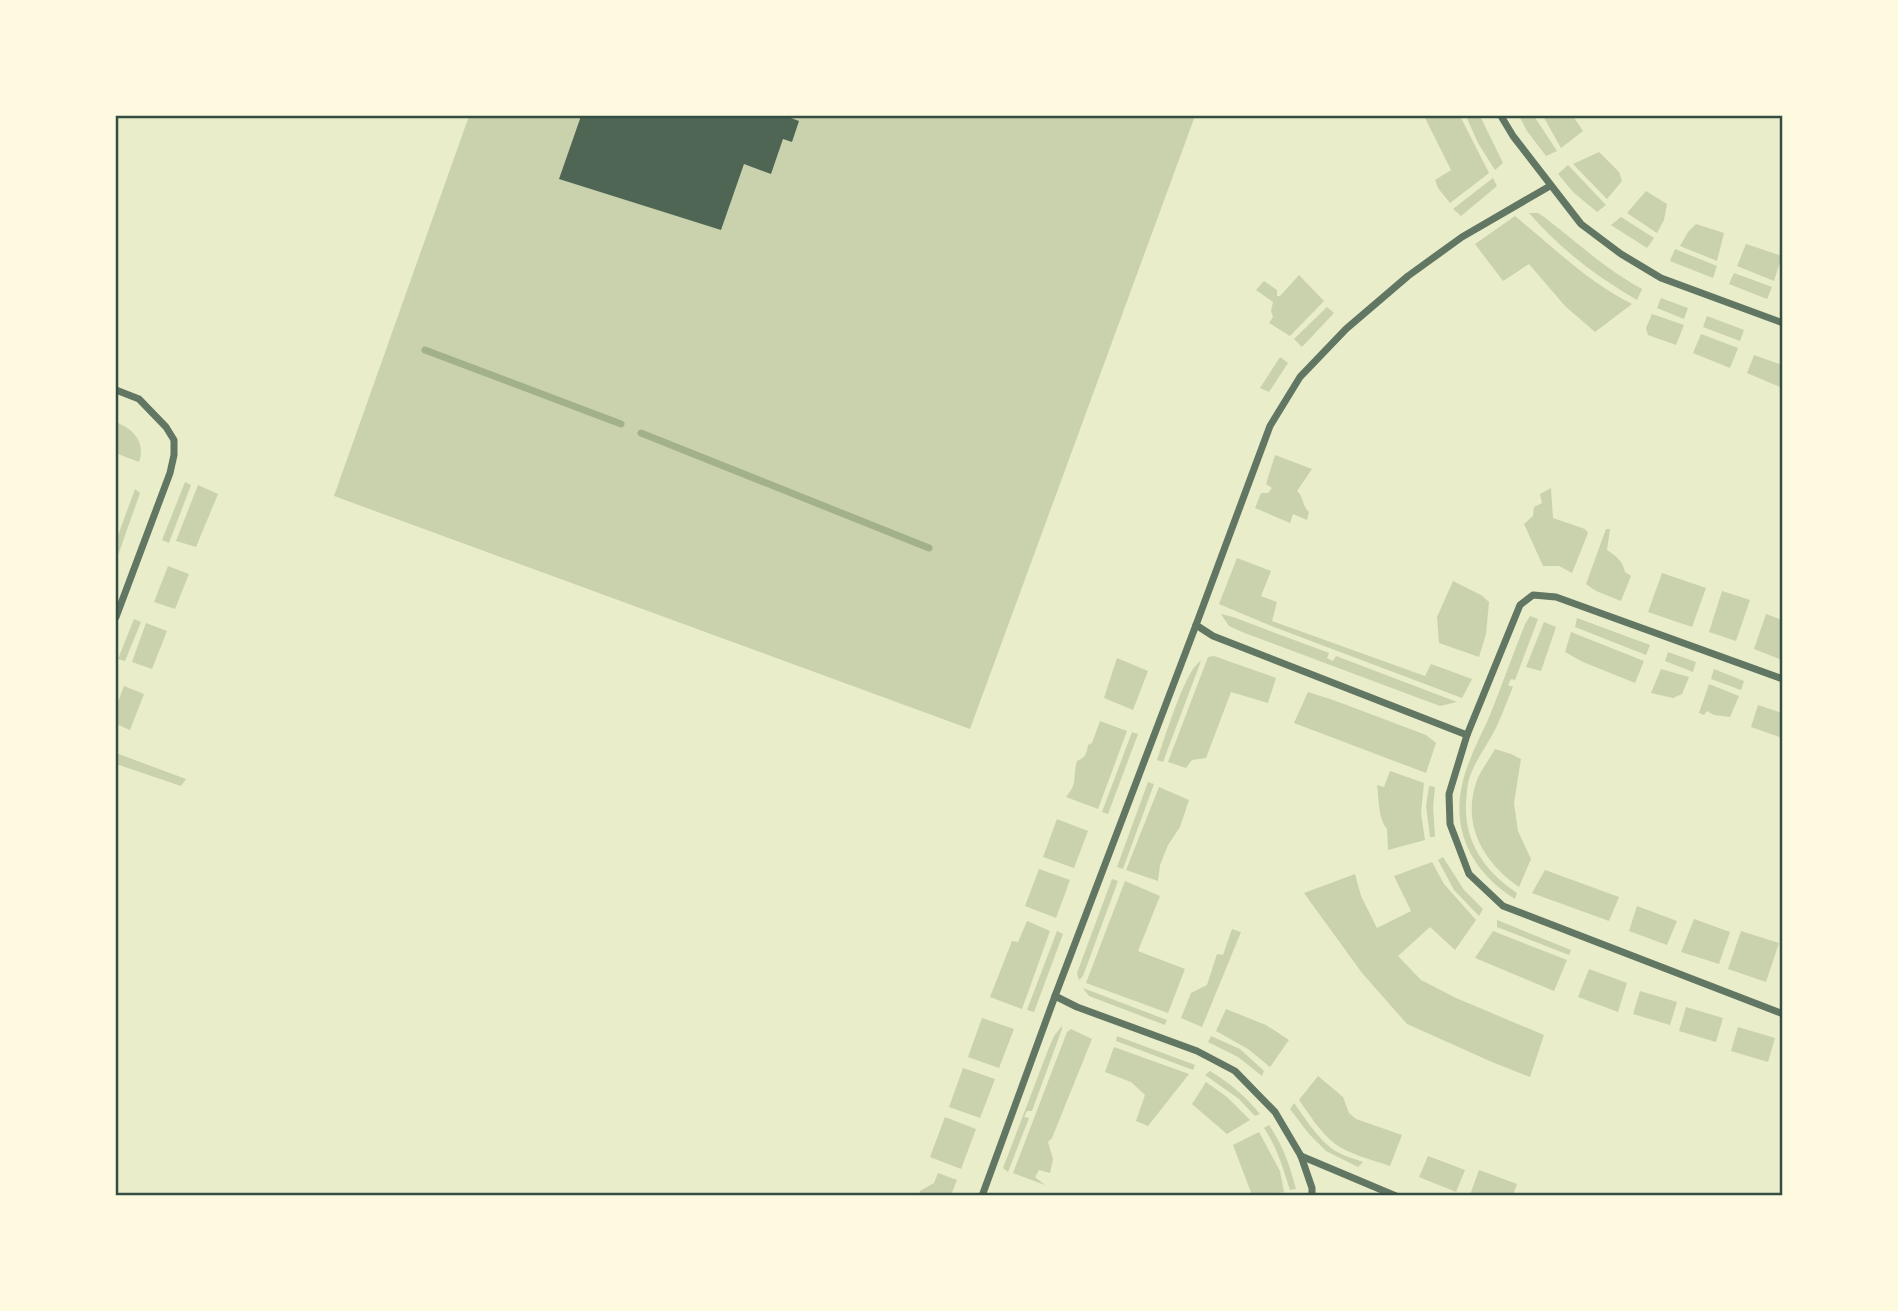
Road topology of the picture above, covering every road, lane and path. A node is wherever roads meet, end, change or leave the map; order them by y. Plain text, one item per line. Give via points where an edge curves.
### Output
1 (1501, 116) edge
2 (1550, 186) junction
3 (1783, 323) edge
4 (116, 390) edge
5 (116, 617) edge
6 (1196, 625) junction
7 (1783, 679) edge
8 (1467, 735) junction
9 (1055, 996) junction
10 (1783, 1014) edge
11 (1301, 1156) junction
12 (982, 1195) edge
13 (1312, 1195) edge
14 (1396, 1195) edge

1 - 2 street
2 - 3 street via 1581,224 1648,271
2 - 6 street via 1462,237 1408,276 1346,329 1300,377 1269,426
4 - 5 street via 139,400 174,440 170,473
6 - 8 street via 1213,636
6 - 9 street
7 - 8 street via 1556,597 1533,595 1520,605
8 - 10 street via 1449,793 1450,824 1469,874 1497,901
9 - 11 street via 1197,1051 1235,1071 1275,1112
9 - 12 street
11 - 13 street
11 - 14 street

